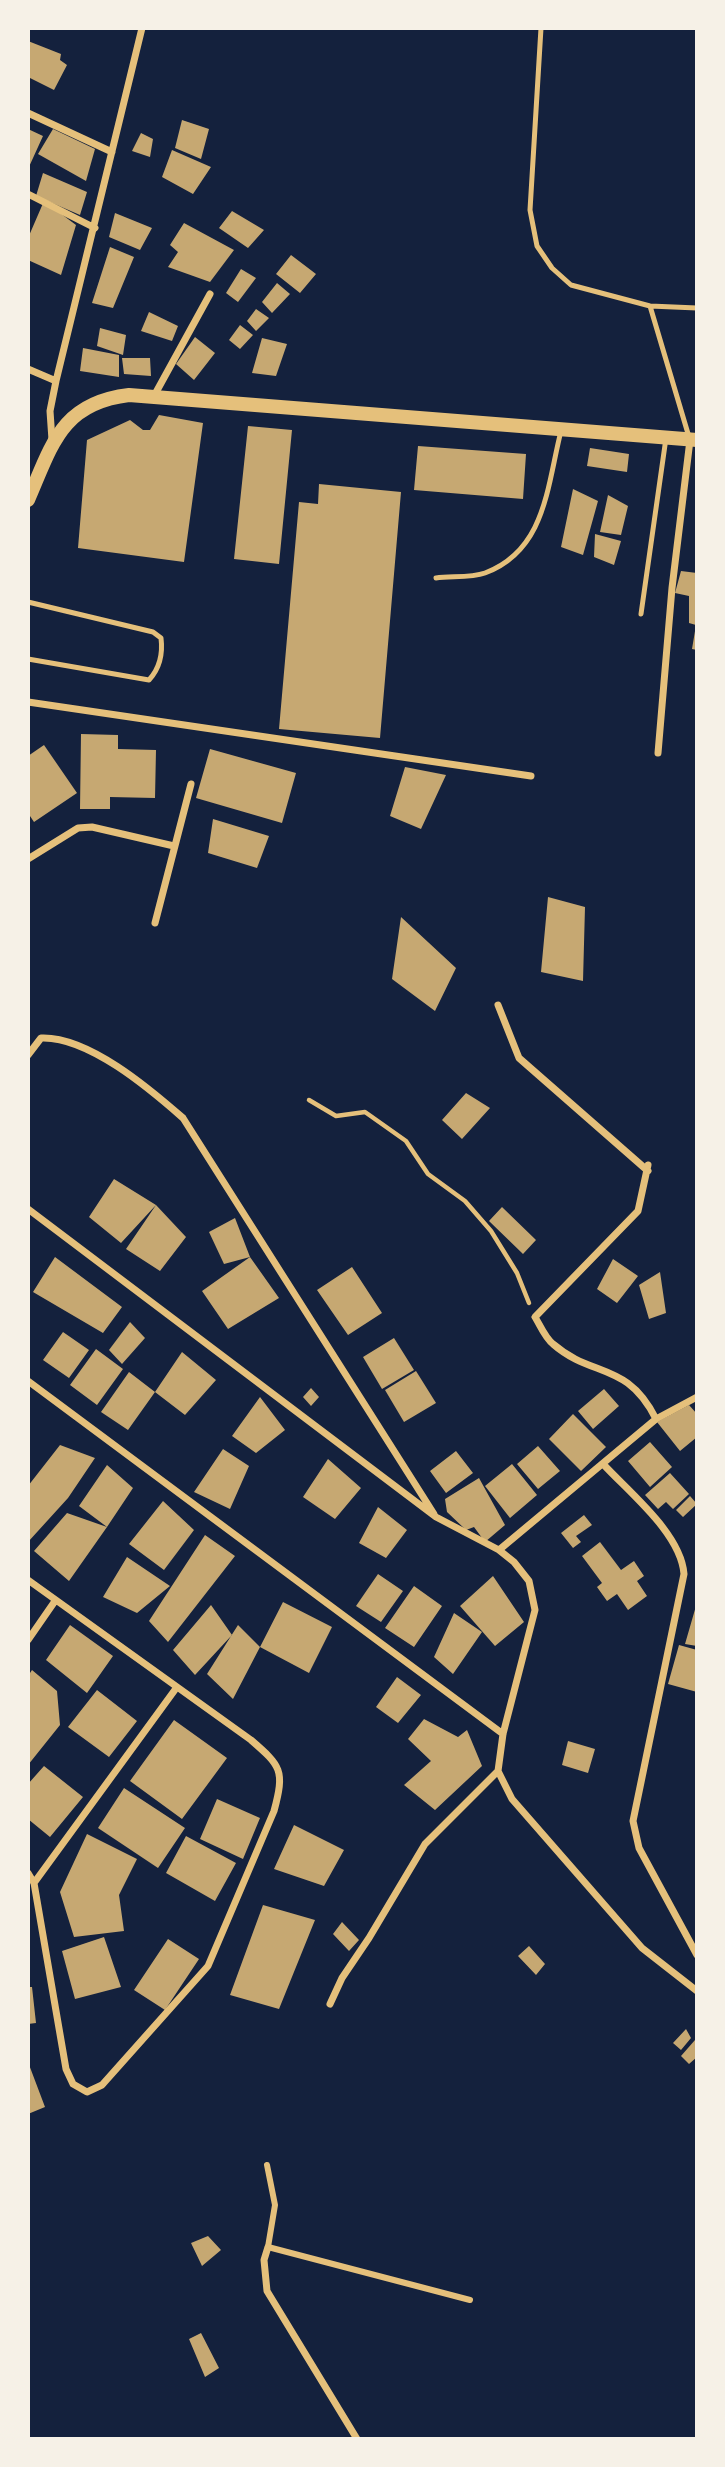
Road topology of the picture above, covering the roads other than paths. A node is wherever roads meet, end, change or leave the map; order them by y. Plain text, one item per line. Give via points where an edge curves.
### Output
1 (142, 28) edge
2 (541, 28) edge
3 (28, 113) edge
4 (112, 152) junction
5 (28, 194) edge
6 (95, 228) junction
7 (210, 294) dead end
8 (650, 306) junction
9 (697, 308) edge
10 (28, 369) edge
11 (56, 381) junction
12 (154, 396) junction
13 (561, 431) junction
14 (666, 438) junction
15 (694, 440) edge
16 (52, 443) junction
17 (29, 494) edge
18 (436, 578) dead end
19 (28, 602) edge
20 (641, 614) dead end
21 (28, 659) edge
22 (28, 702) edge
23 (659, 752) dead end
24 (531, 776) dead end
25 (191, 784) dead end
26 (174, 846) junction
27 (28, 859) edge
28 (155, 923) dead end
29 (498, 1004) dead end
30 (28, 1055) edge
31 (28, 1209) edge
32 (28, 1381) edge
33 (697, 1397) edge
34 (656, 1419) junction
35 (604, 1465) junction
36 (436, 1517) junction
37 (499, 1550) junction
38 (28, 1580) edge
39 (55, 1601) junction
40 (28, 1640) edge
41 (177, 1687) junction
42 (503, 1734) junction
43 (498, 1771) junction
44 (28, 1873) edge
45 (34, 1883) junction
46 (697, 1955) edge
47 (697, 1991) edge
48 (330, 2004) dead end
49 (267, 2165) dead end
50 (268, 2247) junction
51 (470, 2300) dead end
52 (357, 2439) edge

1 - 4 street
2 - 8 lane via 530,210 537,246 571,285
3 - 4 street
4 - 6 street
5 - 6 street
6 - 11 street
7 - 12 street
8 - 9 lane
8 - 15 lane
10 - 11 street
11 - 16 street via 50,411
12 - 13 main road
12 - 16 main road via 128,395 91,403 70,418
13 - 14 main road
13 - 18 lane via 536,531 517,555 484,574
14 - 15 main road
14 - 20 lane
15 - 23 street via 672,588
16 - 17 main road
19 - 21 lane via 153,632 161,638 162,649 157,671 149,680
22 - 24 street
25 - 26 street
26 - 27 street via 92,827 78,828
26 - 28 street
29 - 34 street via 519,1058 648,1168 638,1211 535,1317 552,1344 622,1377 647,1401
30 - 36 street via 41,1038 56,1037 131,1073 183,1118
31 - 36 street
32 - 42 street
33 - 34 street
34 - 35 street
35 - 37 street
35 - 46 street via 677,1544 683,1561 633,1821 639,1848
36 - 37 street
37 - 42 street via 528,1581 535,1610
38 - 39 street
39 - 40 street
39 - 41 street
41 - 45 street
41 - 45 street via 276,1762 281,1785 208,1966 102,2085 87,2092 73,2084 66,2069
42 - 43 street
43 - 47 street via 512,1799 642,1948
43 - 48 street via 425,1844
44 - 45 street
49 - 50 street via 275,2205
50 - 51 street
50 - 52 street via 264,2260 267,2291

